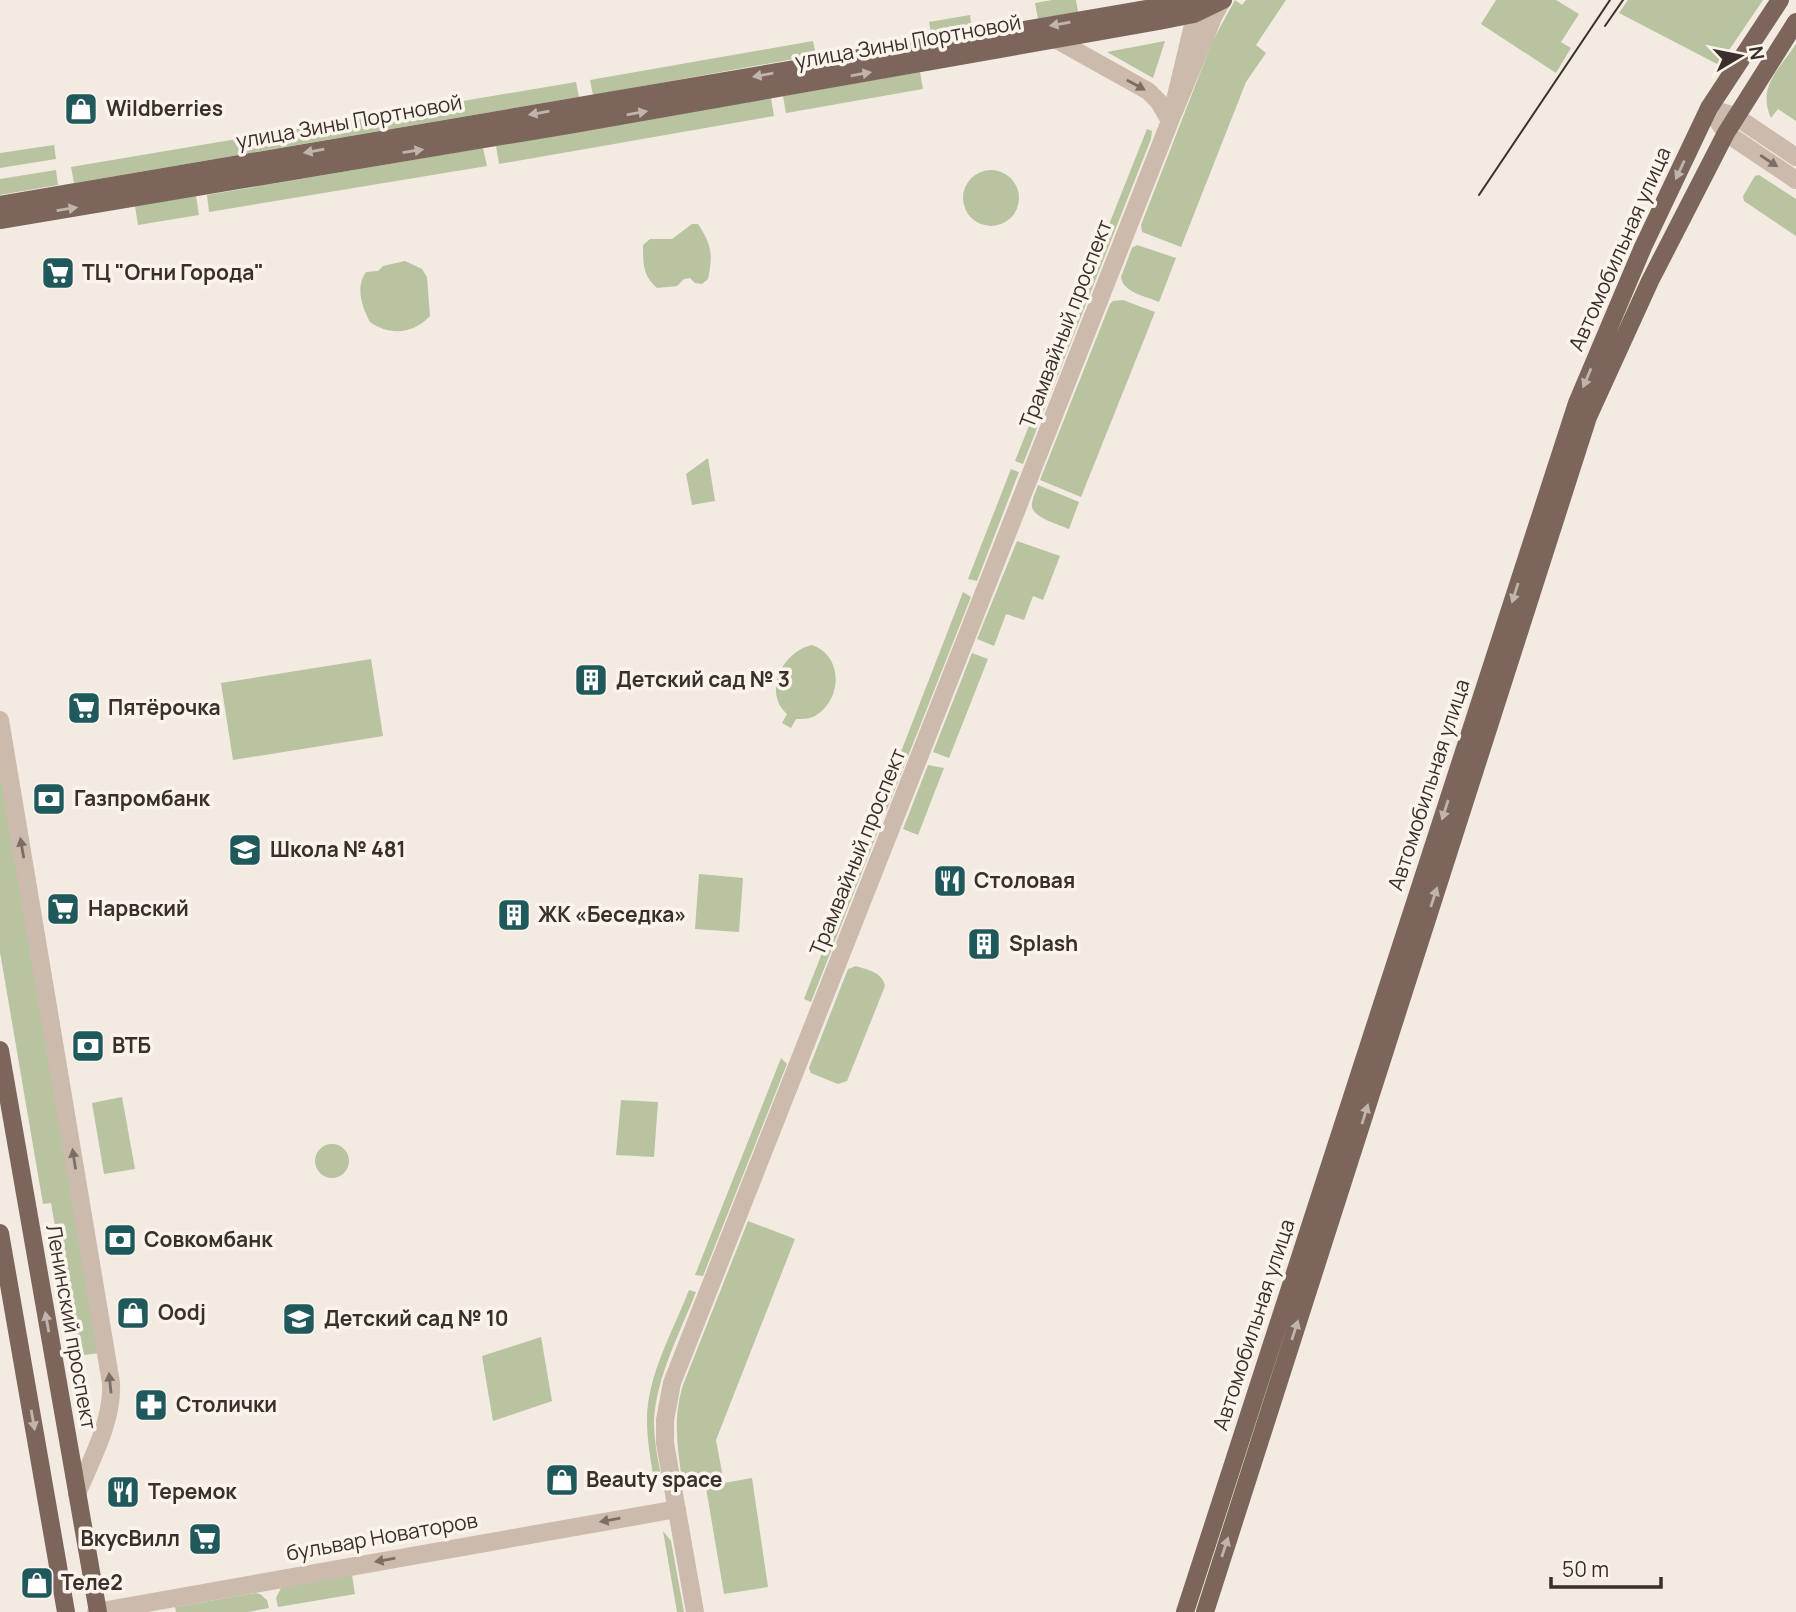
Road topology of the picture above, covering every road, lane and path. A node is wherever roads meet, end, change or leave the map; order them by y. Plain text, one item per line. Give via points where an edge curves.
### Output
1 (1780, 0) edge
2 (1222, 1) edge
3 (1197, 7) edge
4 (1796, 22) edge
5 (1055, 39) junction
6 (1709, 108) junction
7 (1735, 116) junction
8 (1170, 121) junction
9 (1726, 133) junction
10 (1796, 157) edge
11 (1796, 180) edge
12 (0, 205) edge
13 (0, 220) edge
14 (0, 720) edge
15 (0, 1050) edge
16 (0, 1233) edge
17 (77, 1494) junction
18 (677, 1508) junction
19 (1214, 1580) junction
20 (97, 1611) edge
21 (66, 1612) edge
22 (695, 1612) edge
23 (1185, 1612) edge
24 (1205, 1612) edge
25 (1215, 1612) edge

1 - 6 main road, Автомобильная улица
2 - 3 main road, улица Зины Портновой
2 - 8 street, Трамвайный проспект
3 - 5 main road, улица Зины Портновой
3 - 8 street, Трамвайный проспект
3 -> 12 main road, улица Зины Портновой
4 - 7 main road, Автомобильная улица
5 -> 8 street via 1148,91
13 -> 5 main road, улица Зины Портновой
6 - 7 street
6 - 9 street
6 -> 23 main road, Автомобильная улица via 1577,403
7 - 9 main road, Автомобильная улица
7 - 10 street
8 - 18 street, Трамвайный проспект via 672,1383 665,1420
9 -> 11 street
19 -> 9 main road, Автомобильная улица via 1588,417 1650,281
17 -> 14 street via 111,1405 111,1383
17 -> 15 main road, Ленинский проспект
16 -> 21 main road
17 - 20 main road, Ленинский проспект
18 -> 20 street, бульвар Новаторов
18 - 22 street, Трамвайный проспект
19 - 24 main road, Автомобильная улица
19 - 25 main road

